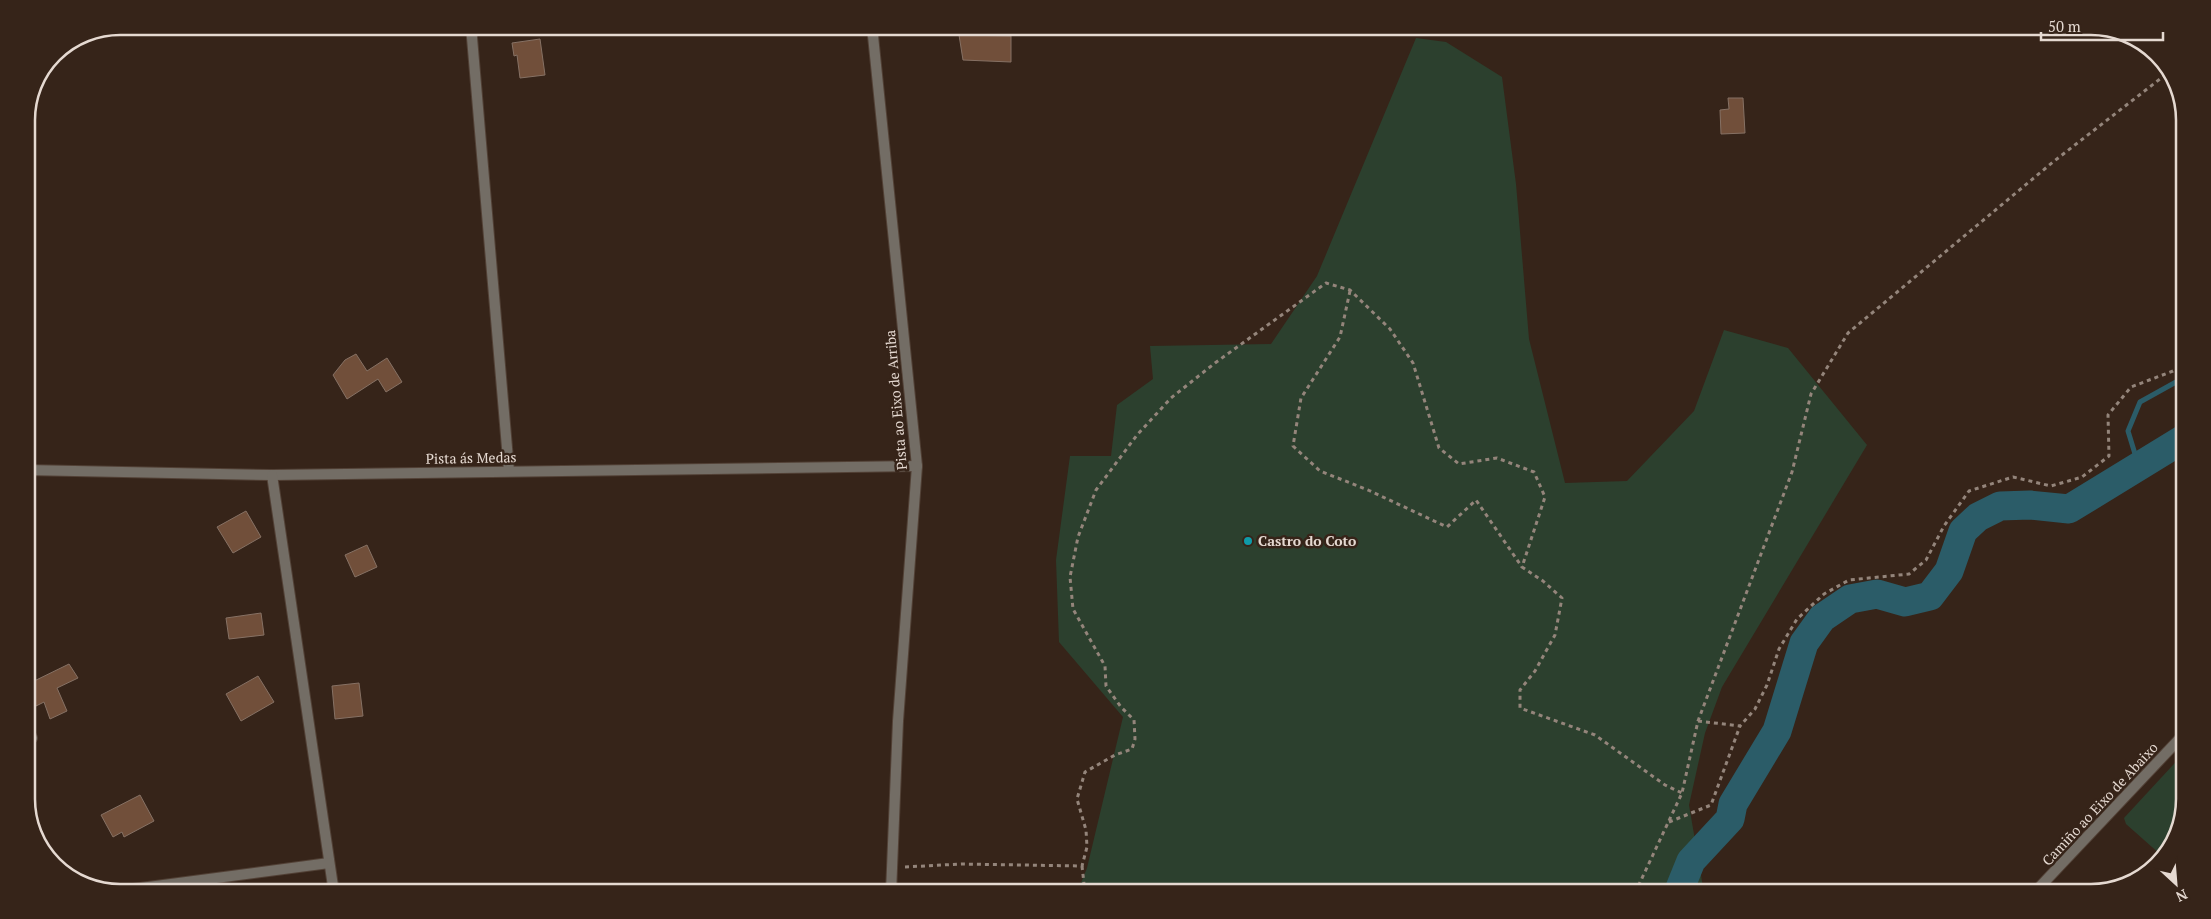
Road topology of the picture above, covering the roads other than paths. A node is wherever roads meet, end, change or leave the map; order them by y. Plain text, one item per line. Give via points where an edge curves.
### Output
1 (471, 35) edge
2 (873, 35) edge
3 (917, 466) junction
4 (35, 470) edge
5 (509, 471) junction
6 (272, 475) junction
7 (2176, 743) edge
8 (329, 863) junction
9 (172, 884) edge
10 (332, 884) edge
11 (891, 884) edge
12 (2042, 884) edge

1 - 5 street
2 - 3 street, Pista ao Eixo de Arriba
3 - 5 street, Pista ás Medas
3 - 11 street, Pista ao Eixo de Arriba via 898,721
4 - 6 street, Pista ás Medas
5 - 6 street, Pista ás Medas
6 - 8 street
7 - 12 street, Camiño ao Eixo de Abaixo
8 - 9 street
8 - 10 street

